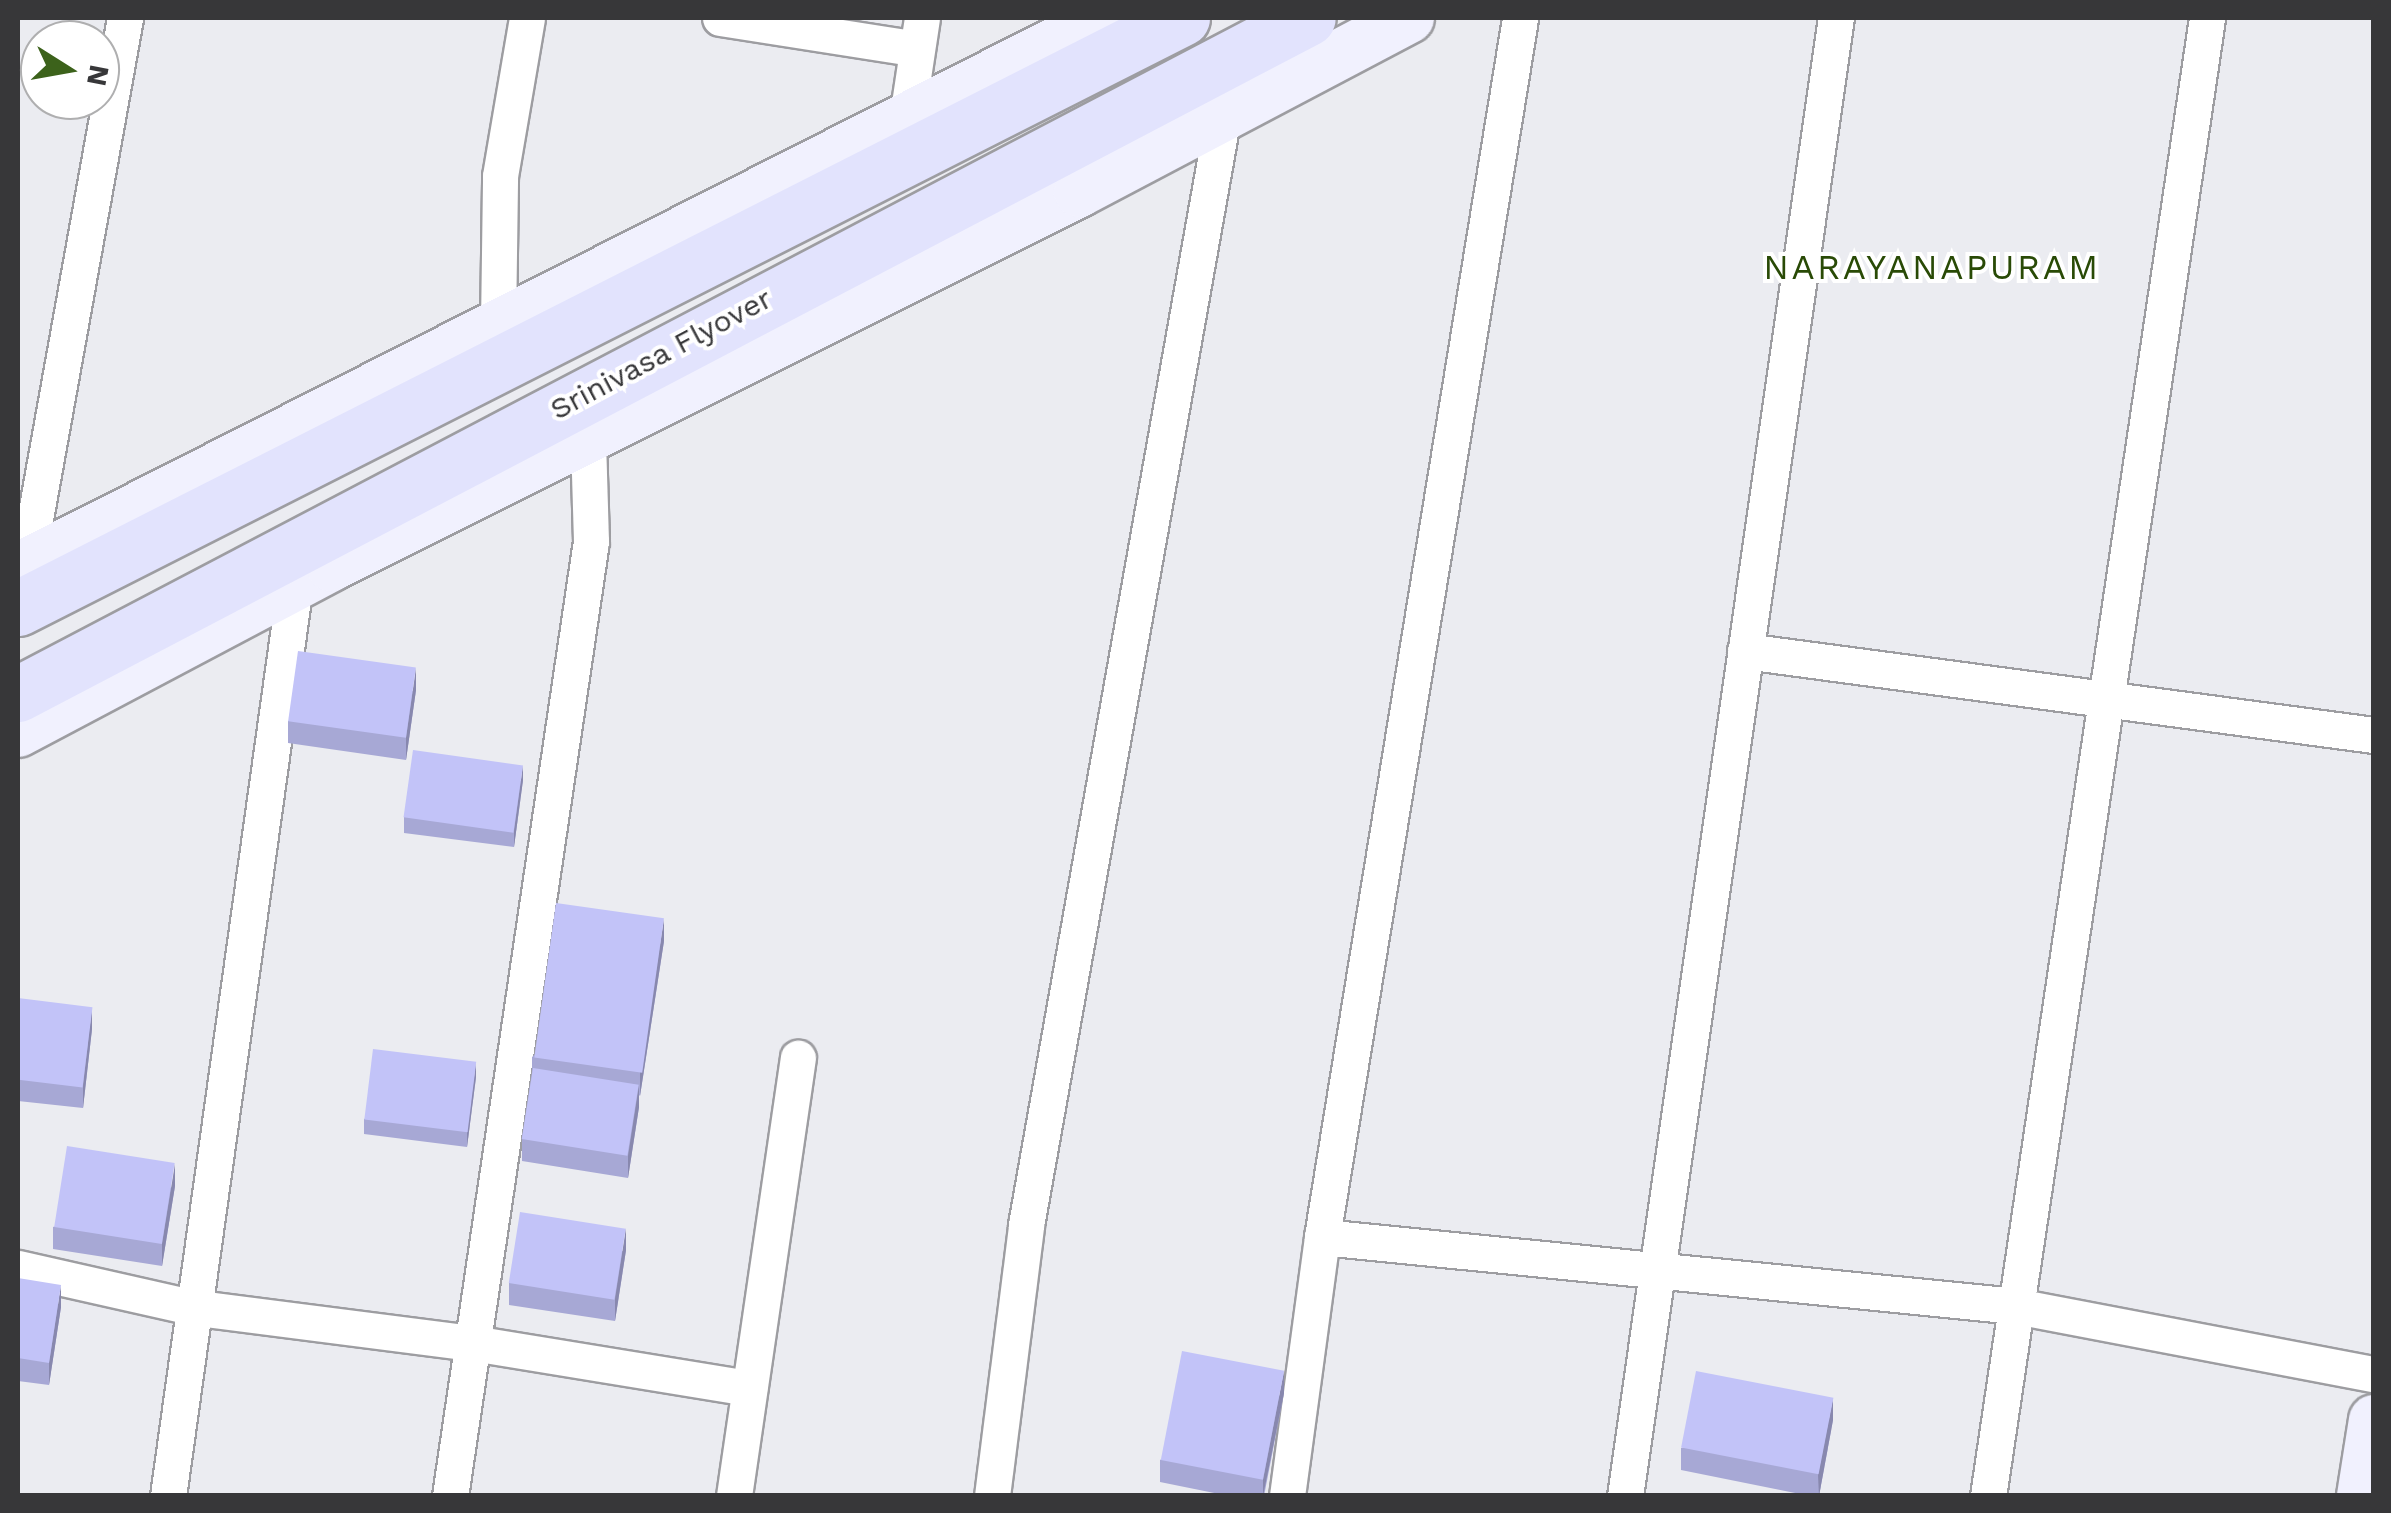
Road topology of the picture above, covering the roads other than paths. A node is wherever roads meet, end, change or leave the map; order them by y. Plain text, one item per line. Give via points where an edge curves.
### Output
1 (124, 18) edge
2 (527, 18) edge
3 (720, 18) edge
4 (1104, 18) edge
5 (1182, 18) edge
6 (1308, 18) edge
7 (1409, 18) edge
8 (1520, 18) edge
9 (1836, 18) edge
10 (2207, 18) edge
11 (920, 33) edge
12 (1223, 116) junction
13 (907, 117) junction
14 (498, 325) junction
15 (588, 437) junction
16 (21, 580) edge
17 (295, 584) junction
18 (1745, 651) junction
19 (18, 694) edge
20 (2107, 696) junction
21 (18, 732) edge
22 (2374, 735) edge
23 (798, 1058) dead end
24 (1322, 1237) junction
25 (18, 1268) edge
26 (1657, 1272) junction
27 (191, 1306) junction
28 (2016, 1306) junction
29 (472, 1343) junction
30 (2374, 1374) edge
31 (749, 1388) junction
32 (2374, 1420) edge
33 (168, 1496) edge
34 (450, 1496) edge
35 (734, 1496) edge
36 (992, 1496) edge
37 (1287, 1496) edge
38 (1625, 1496) edge
39 (1988, 1496) edge
40 (2362, 1496) edge

1 - 16 street
2 - 14 street via 500,176
3 - 11 street
4 - 13 street
5 - 16 main road, Srinivasa Flyover
6 - 19 main road, Srinivasa Flyover
7 - 12 street
8 - 24 street
9 - 18 street
10 - 20 street
11 - 13 street
12 - 15 street
12 - 36 street via 1030,1206
13 - 14 street
14 - 16 street
15 - 17 street
15 - 29 street via 591,541
17 - 21 street
17 - 27 street
18 - 20 street
18 - 26 street
20 - 22 street
20 - 28 street
23 - 31 street
24 - 26 street
24 - 37 street
25 - 27 street
26 - 28 street
26 - 38 street
27 - 29 street
27 - 33 street
28 - 30 street
28 - 39 street
29 - 31 street
29 - 34 street
31 - 35 street
32 - 40 street

